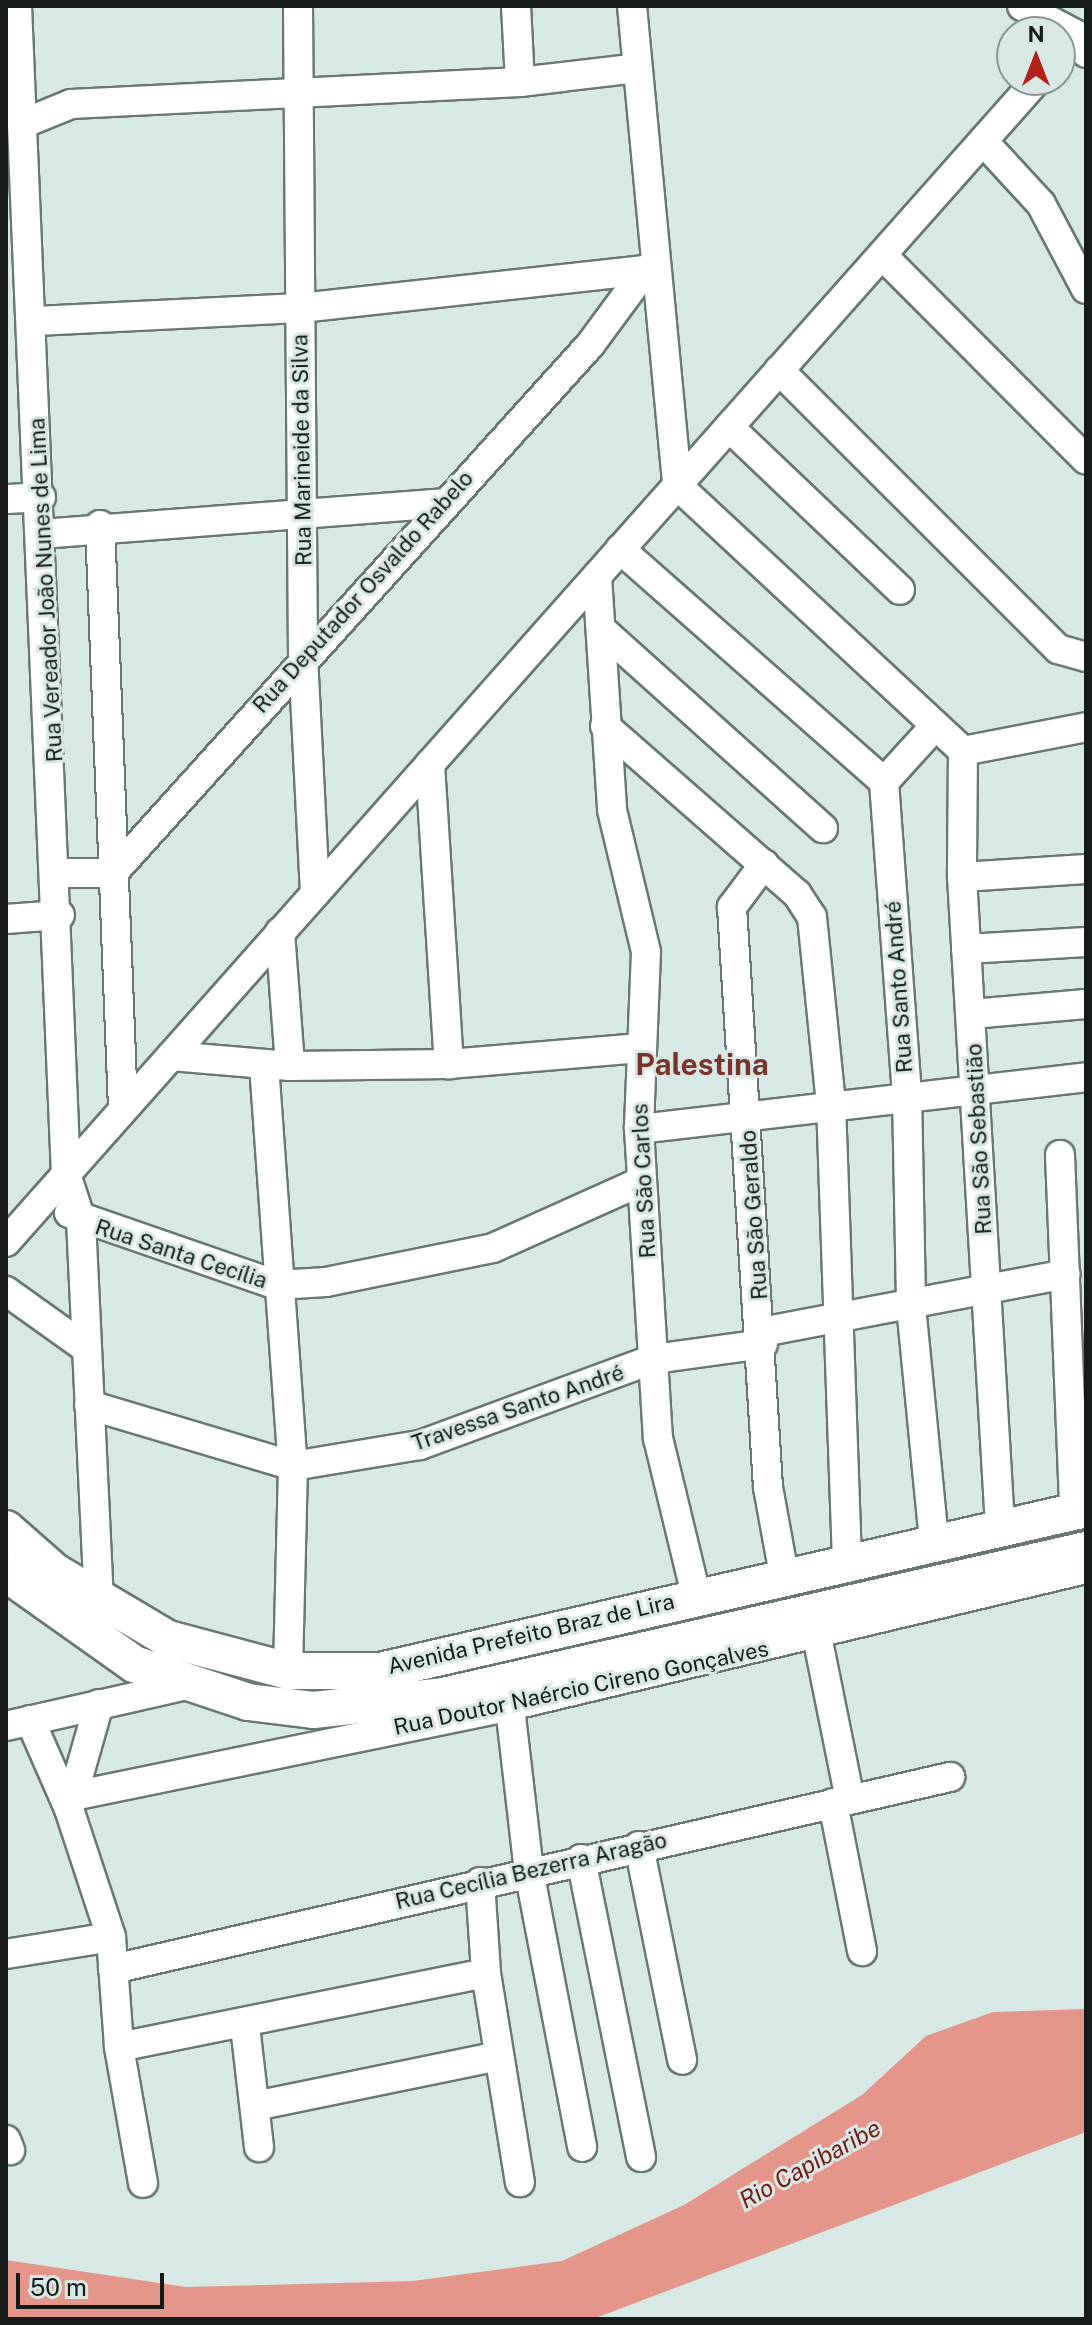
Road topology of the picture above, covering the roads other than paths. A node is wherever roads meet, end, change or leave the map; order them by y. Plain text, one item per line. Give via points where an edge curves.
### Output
1 (17, 6) edge
2 (298, 6) edge
3 (516, 6) edge
4 (632, 6) edge
5 (1022, 6) edge
6 (1077, 42) edge
7 (637, 68) junction
8 (520, 82) junction
9 (301, 93) junction
10 (1023, 96) edge
11 (22, 124) junction
12 (983, 141) junction
13 (882, 255) junction
14 (651, 269) junction
15 (1086, 289) edge
16 (301, 308) junction
17 (35, 321) junction
18 (779, 370) junction
19 (729, 427) junction
20 (1086, 460) edge
21 (677, 485) junction
22 (41, 497) junction
23 (6, 499) edge
24 (443, 503) junction
25 (304, 512) junction
26 (100, 525) junction
27 (42, 534) junction
28 (620, 549) junction
29 (597, 576) junction
30 (900, 590) dead end
31 (602, 630) junction
32 (303, 656) junction
33 (1082, 658) edge
34 (605, 726) junction
35 (935, 726) junction
36 (1086, 727) edge
37 (963, 751) junction
38 (430, 764) junction
39 (884, 782) junction
40 (823, 828) dead end
41 (764, 864) junction
42 (1086, 869) edge
43 (59, 873) junction
44 (113, 873) junction
45 (962, 877) junction
46 (315, 894) junction
47 (60, 915) junction
48 (6, 919) edge
49 (280, 932) junction
50 (1086, 942) edge
51 (966, 949) junction
52 (1086, 1004) edge
53 (972, 1014) junction
54 (640, 1048) junction
55 (171, 1056) junction
56 (449, 1064) junction
57 (277, 1066) junction
58 (1086, 1077) edge
59 (978, 1086) junction
60 (907, 1093) junction
61 (831, 1103) junction
62 (123, 1109) junction
63 (747, 1118) junction
64 (639, 1129) junction
65 (1060, 1155) dead end
66 (66, 1174) junction
67 (642, 1181) junction
68 (44, 1199) junction
69 (81, 1220) junction
70 (6, 1242) edge
71 (1065, 1274) junction
72 (277, 1285) junction
73 (986, 1290) junction
74 (6, 1291) edge
75 (911, 1306) junction
76 (835, 1321) junction
77 (762, 1338) junction
78 (86, 1348) junction
79 (654, 1359) junction
80 (89, 1405) junction
81 (293, 1466) junction
82 (1080, 1510) edge
83 (1000, 1527) junction
84 (6, 1529) edge
85 (934, 1542) junction
86 (1086, 1550) edge
87 (847, 1558) junction
88 (1086, 1569) edge
89 (6, 1573) edge
90 (784, 1575) junction
91 (696, 1595) junction
92 (99, 1600) junction
93 (817, 1636) junction
94 (288, 1671) junction
95 (187, 1685) junction
96 (509, 1694) junction
97 (99, 1704) junction
98 (18, 1723) edge
99 (950, 1777) dead end
100 (842, 1801) junction
101 (71, 1803) junction
102 (639, 1846) junction
103 (581, 1859) junction
104 (529, 1871) junction
105 (480, 1882) junction
106 (111, 1937) junction
107 (862, 1951) dead end
108 (6, 1954) edge
109 (113, 1969) junction
110 (486, 1973) junction
111 (245, 2026) junction
112 (119, 2047) junction
113 (499, 2056) junction
114 (682, 2060) dead end
115 (255, 2106) junction
116 (259, 2147) dead end
117 (582, 2147) dead end
118 (641, 2157) dead end
119 (520, 2182) dead end
120 (143, 2183) dead end

1 - 11 street, Rua Vereador João Nunes de Lima
2 - 9 street, Rua Marineide da Silva
3 - 8 street
4 - 7 street
5 - 6 street
7 - 8 street
7 - 14 street
8 - 9 street
9 - 11 street via 71,104
9 - 16 street, Rua Marineide da Silva
10 - 12 street
11 - 17 street, Rua Vereador João Nunes de Lima
12 - 13 street
12 - 15 street via 1041,204
13 - 18 street
13 - 20 street
14 - 16 street
14 - 21 street
14 - 24 street, Rua Deputador Osvaldo Rabelo via 590,345
16 - 17 street
16 - 25 street, Rua Marineide da Silva
17 - 22 street, Rua Vereador João Nunes de Lima
18 - 19 street
18 - 33 street via 1058,649
19 - 21 street
19 - 30 street
21 - 28 street
21 - 35 street
22 - 23 street
22 - 27 street, Rua Vereador João Nunes de Lima
24 - 25 street
24 - 32 street, Rua Deputador Osvaldo Rabelo
25 - 26 street
25 - 32 street, Rua Marineide da Silva
26 - 27 street
26 - 44 street
27 - 43 street, Rua Vereador João Nunes de Lima
28 - 29 street
28 - 39 street
29 - 31 street, Rua São Carlos
29 - 38 street
31 - 34 street, Rua São Carlos
31 - 40 street
32 - 44 street, Rua Deputador Osvaldo Rabelo
32 - 46 street, Rua Marineide da Silva
34 - 41 street
34 - 54 street, Rua São Carlos via 615,833 643,918
35 - 37 street
35 - 39 street
36 - 37 street
37 - 45 street, Rua São Sebastião
38 - 46 street
38 - 56 street
39 - 60 street, Rua Santo André
41 - 61 street via 812,917
41 - 63 street, Rua São Geraldo via 732,907
42 - 45 street
43 - 44 street
43 - 47 street, Rua Vereador João Nunes de Lima
44 - 62 street
45 - 51 street, Rua São Sebastião
46 - 49 street
47 - 48 street
47 - 66 street, Rua Vereador João Nunes de Lima
49 - 55 street
49 - 57 street
50 - 51 street
51 - 53 street, Rua São Sebastião
52 - 53 street
53 - 59 street, Rua São Sebastião
54 - 56 street
54 - 64 street, Rua São Carlos
55 - 57 street
55 - 62 street
56 - 57 street
57 - 72 street
58 - 59 street
59 - 60 street
59 - 73 street, Rua São Sebastião
60 - 61 street
60 - 75 street, Rua Santo André
61 - 63 street
61 - 76 street
62 - 66 street
63 - 64 street
63 - 77 street, Rua São Geraldo
64 - 67 street, Rua São Carlos
65 - 71 street
66 - 68 street
66 - 69 street, Rua Vereador João Nunes de Lima
67 - 72 street, Rua Santa Cecília via 493,1248 383,1274
67 - 79 street, Rua São Carlos
68 - 69 street, Rua Santa Cecília
68 - 70 street
69 - 72 street, Rua Santa Cecília
69 - 78 street, Rua Vereador João Nunes de Lima
71 - 73 street, Travessa Santo André
71 - 82 street
72 - 81 street
73 - 75 street, Travessa Santo André
73 - 83 street, Rua São Sebastião
74 - 78 street
75 - 76 street, Travessa Santo André
75 - 85 street, Rua Santo André
76 - 77 street, Travessa Santo André
76 - 87 street
77 - 79 street, Travessa Santo André
77 - 90 street, Rua São Geraldo via 768,1487
78 - 80 street, Rua Vereador João Nunes de Lima
79 - 81 street, Travessa Santo André via 420,1445
79 - 91 street, Rua São Carlos via 661,1469
80 - 81 street, Travessa Santo André
80 - 92 street, Rua Vereador João Nunes de Lima
81 - 94 street
82 - 83 main road, Avenida Prefeito Braz de Lira
83 - 85 main road, Avenida Prefeito Braz de Lira
84 - 92 main road, Avenida Prefeito Braz de Lira
85 - 87 main road, Avenida Prefeito Braz de Lira
86 - 96 main road, Avenida Prefeito Braz de Lira
87 - 90 main road, Avenida Prefeito Braz de Lira
88 - 93 street, Rua Doutor Naércio Cireno Gonçalves
89 - 95 main road, Avenida Prefeito Braz de Lira via 86,1637
90 - 91 main road, Avenida Prefeito Braz de Lira
91 - 94 main road, Avenida Prefeito Braz de Lira via 380,1671
92 - 94 main road, Avenida Prefeito Braz de Lira via 168,1639
93 - 96 street, Rua Doutor Naércio Cireno Gonçalves
93 - 100 street
95 - 96 main road, Avenida Prefeito Braz de Lira via 313,1710 375,1709
95 - 97 street
96 - 101 street, Rua Doutor Naércio Cireno Gonçalves
96 - 104 street
97 - 98 street
97 - 101 street
98 - 101 street
99 - 100 street, Rua Cecília Bezerra Aragão
100 - 102 street, Rua Cecília Bezerra Aragão
100 - 107 street
101 - 106 street
102 - 103 street, Rua Cecília Bezerra Aragão
102 - 114 street
103 - 104 street, Rua Cecília Bezerra Aragão
103 - 118 street
104 - 105 street, Rua Cecília Bezerra Aragão
104 - 117 street
105 - 109 street, Rua Cecília Bezerra Aragão
105 - 110 street
106 - 108 street
106 - 109 street
109 - 112 street
110 - 111 street
110 - 113 street
111 - 112 street
111 - 115 street
112 - 120 street
113 - 115 street
113 - 119 street
115 - 116 street

